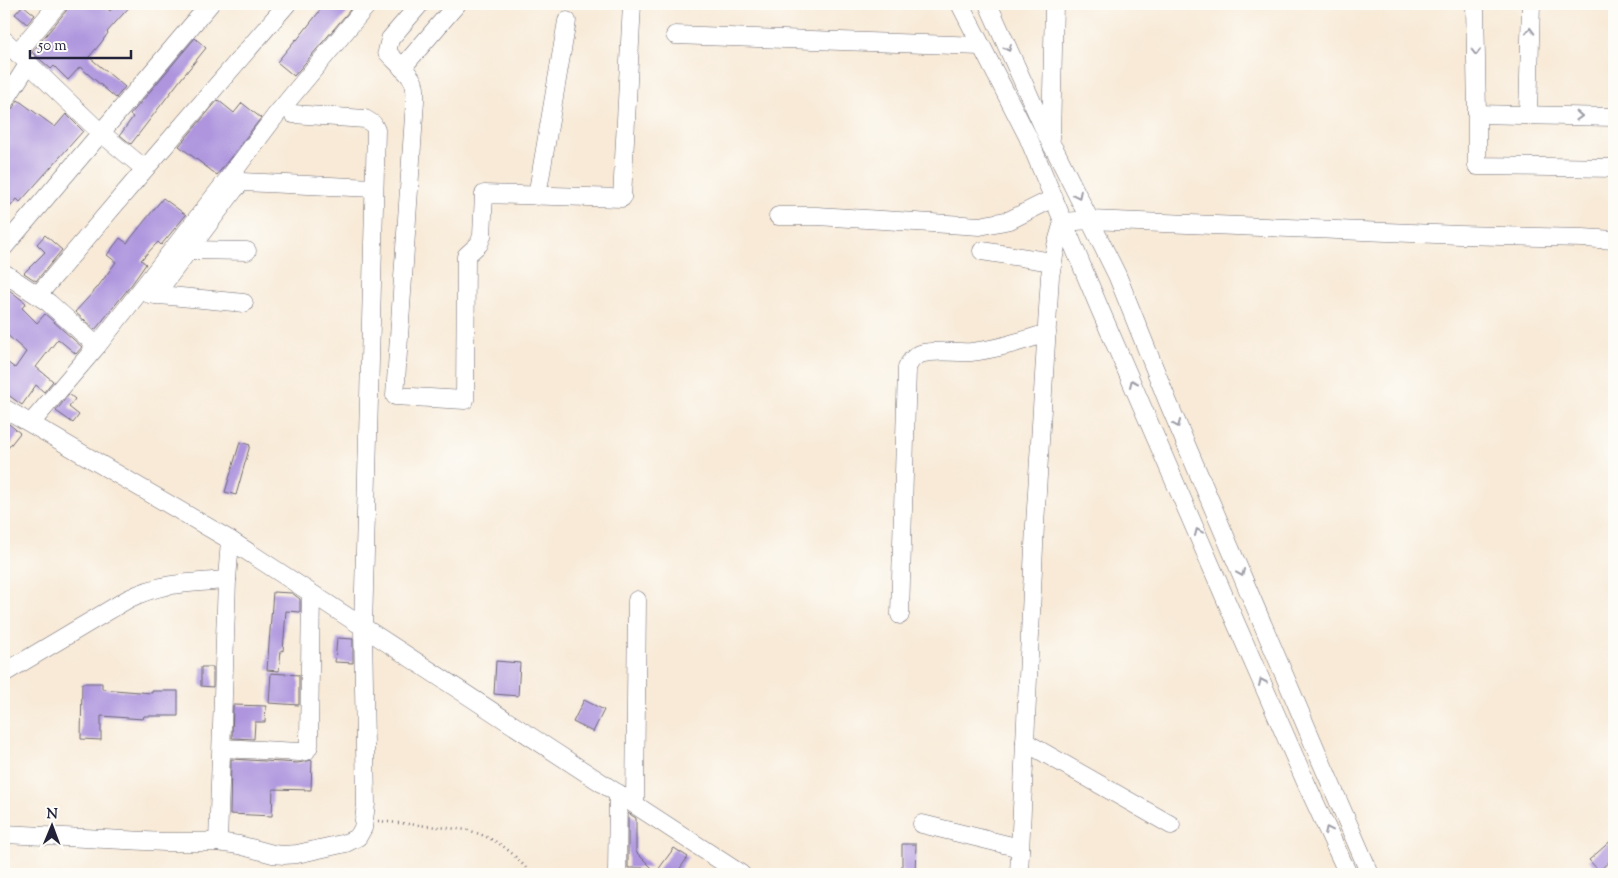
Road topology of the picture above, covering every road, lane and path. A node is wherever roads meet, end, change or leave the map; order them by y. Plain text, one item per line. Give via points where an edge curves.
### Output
1 (58, 4) edge
2 (210, 4) edge
3 (288, 4) edge
4 (368, 4) edge
5 (420, 4) edge
6 (457, 4) edge
7 (632, 4) edge
8 (960, 4) edge
9 (988, 4) edge
10 (1054, 4) edge
11 (1475, 4) edge
12 (1531, 4) edge
13 (567, 21) dead end
14 (675, 35) dead end
15 (4, 40) edge
16 (981, 46) junction
17 (23, 58) junction
18 (402, 68) junction
19 (4, 102) edge
20 (293, 114) dead end
21 (1477, 114) junction
22 (1528, 114) junction
23 (1614, 117) edge
24 (101, 133) junction
25 (1051, 144) junction
26 (1040, 164) junction
27 (1614, 168) edge
28 (144, 169) junction
29 (374, 188) junction
30 (537, 196) junction
31 (1054, 198) junction
32 (778, 216) dead end
33 (1090, 220) junction
34 (1063, 222) junction
35 (1614, 240) edge
36 (4, 247) edge
37 (189, 250) junction
38 (247, 251) dead end
39 (982, 251) dead end
40 (1052, 262) junction
41 (4, 273) edge
42 (38, 295) junction
43 (244, 303) dead end
44 (1047, 333) junction
45 (97, 346) junction
46 (4, 408) edge
47 (31, 423) junction
48 (230, 540) junction
49 (227, 580) junction
50 (311, 594) junction
51 (637, 600) dead end
52 (900, 615) dead end
53 (363, 628) junction
54 (4, 673) edge
55 (1025, 742) junction
56 (222, 748) junction
57 (618, 793) junction
58 (634, 804) junction
59 (365, 820) junction
60 (922, 824) dead end
61 (1171, 825) dead end
62 (4, 834) edge
63 (218, 842) junction
64 (1020, 848) junction
65 (531, 874) edge
66 (617, 874) edge
67 (742, 874) edge
68 (1018, 874) edge
69 (1348, 874) edge
70 (1370, 874) edge

1 - 17 street
2 - 24 street
3 - 28 street
4 - 45 street via 276,116
5 - 18 street via 390,39 387,52
6 - 18 street
7 - 30 street via 622,198
8 - 16 street
9 -> 25 street
10 - 25 street
11 -> 21 street
22 -> 12 street
13 - 30 street
14 - 16 street
15 - 17 street
16 - 26 street
17 - 19 street
17 - 24 street
18 - 30 street via 410,74 415,85 415,101 395,396 464,400 466,256 479,244 482,236 484,194
20 - 29 street via 365,119 373,124 376,130
21 - 22 street
21 - 27 street via 1478,166
22 -> 23 street
24 - 28 street
24 - 36 street
25 - 26 street
25 -> 33 street
26 - 31 street
28 - 42 street
29 - 37 street via 242,182
29 - 53 street
31 - 32 street via 1010,220 980,226
31 - 34 street
33 - 34 street
33 - 35 street
33 -> 70 street via 1117,275
34 - 40 street
69 -> 34 street
37 - 38 street
37 - 43 street via 152,294
39 - 40 street
40 - 44 street
41 - 42 street
42 - 45 street
44 - 52 street via 989,350 928,353 911,360 907,368
44 - 55 street
45 - 47 street
46 - 47 street
47 - 48 street
48 - 49 street
48 - 50 street
49 - 54 street via 177,584 145,591
49 - 56 street
50 - 53 street
50 - 56 street via 309,746 306,751 299,752
51 - 58 street
53 - 57 street
53 - 59 street
55 - 61 street
55 - 64 street
56 - 63 street
57 - 58 street
57 - 66 street
58 - 67 street
59 - 63 street via 358,837 346,843 297,854 273,854
59 - 65 path via 468,830 505,847
60 - 64 street
62 - 63 street
64 - 68 street

